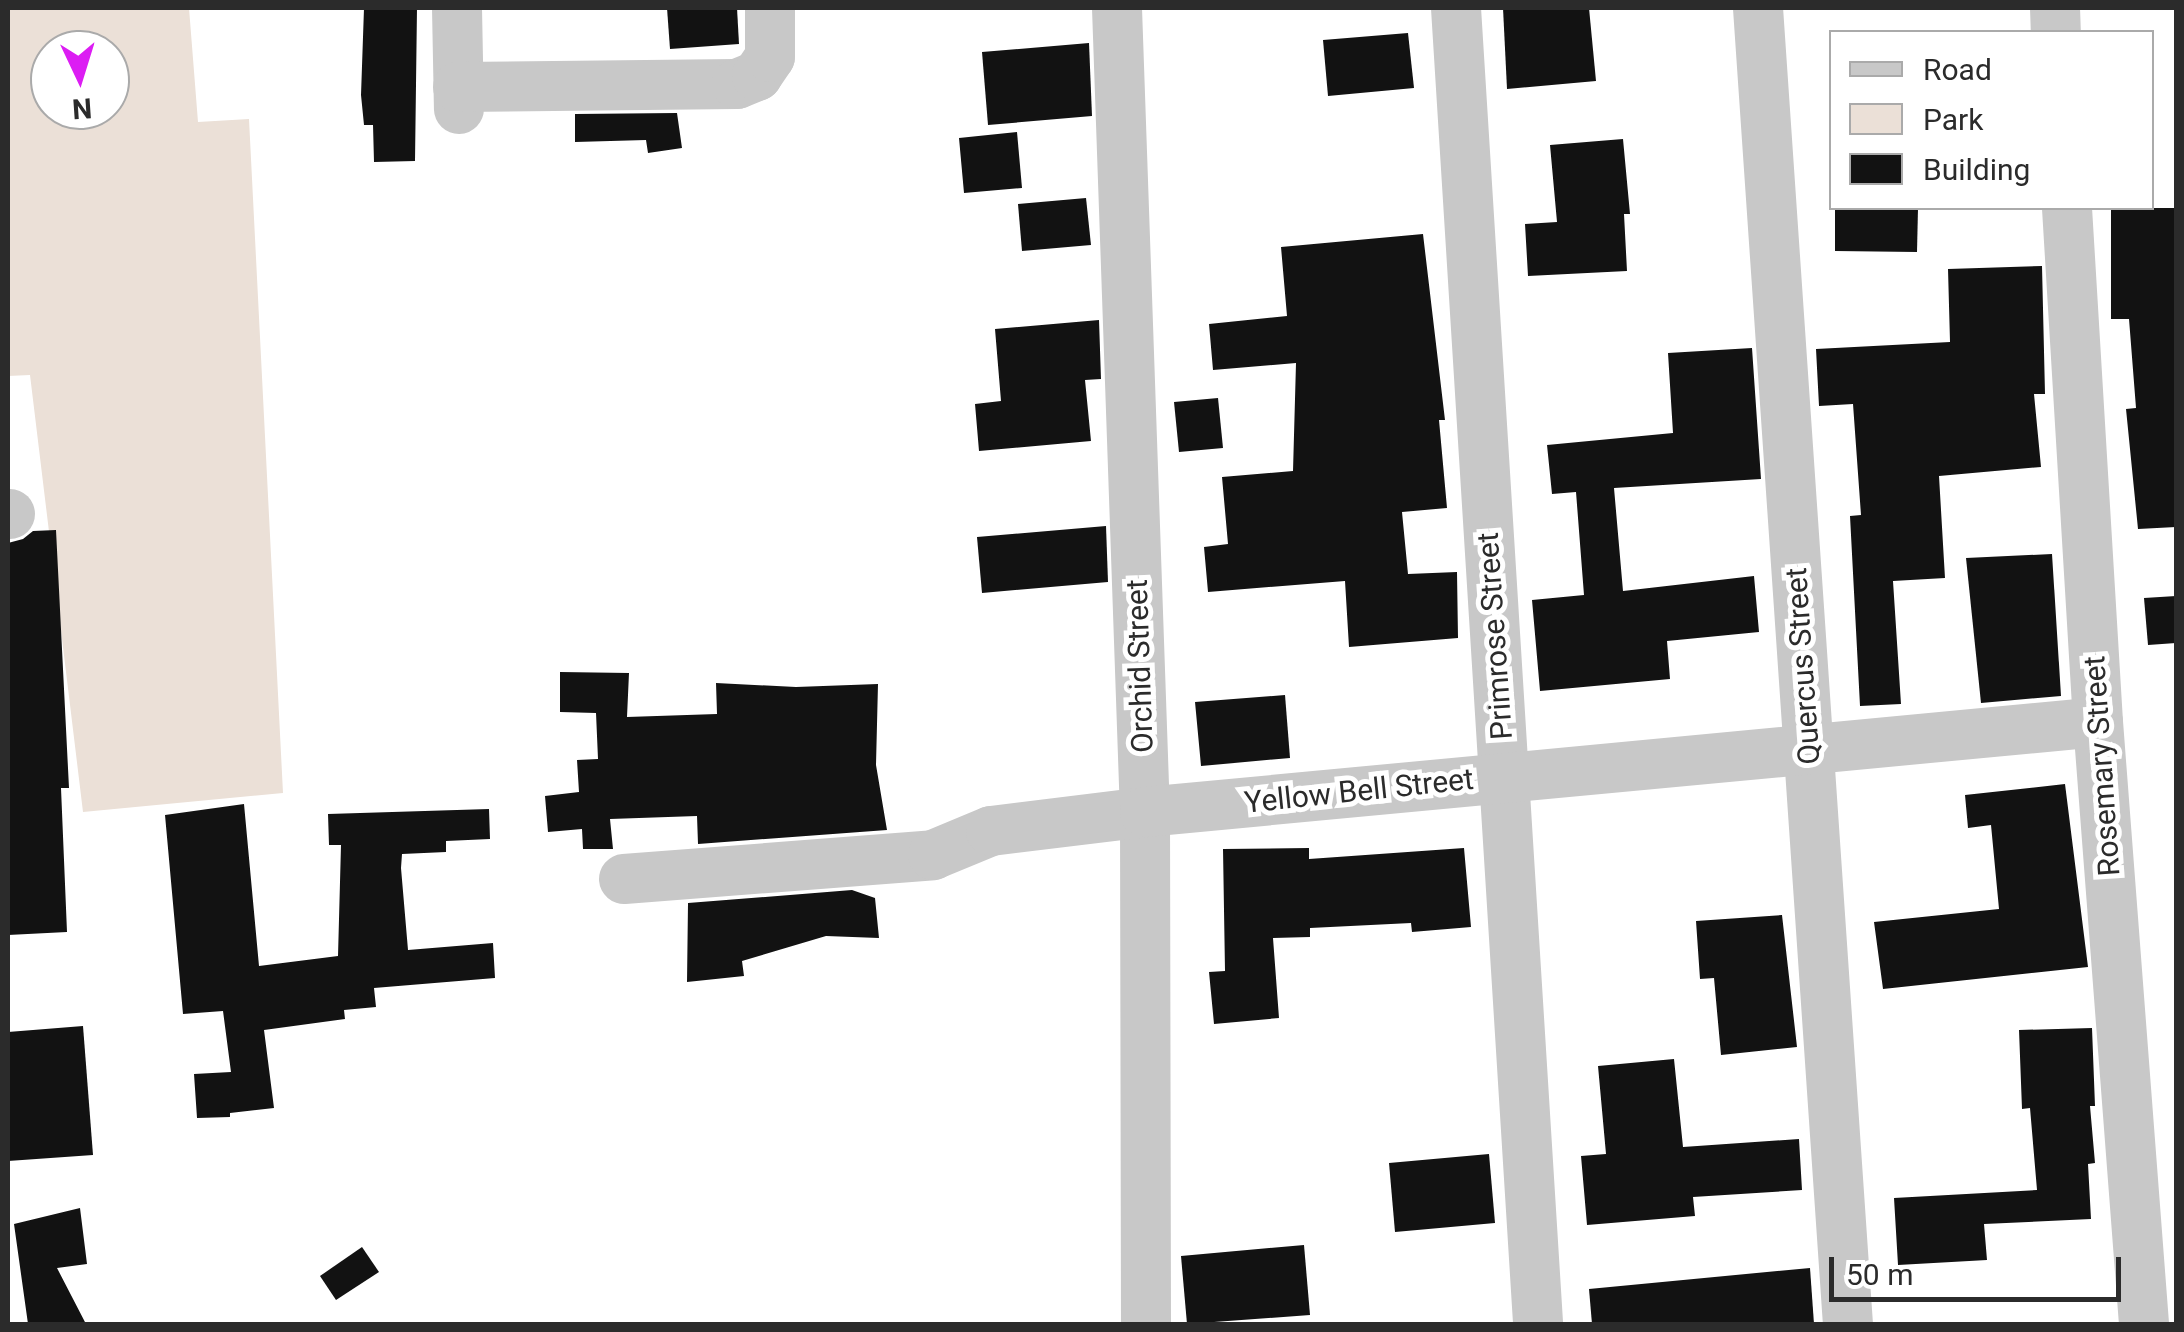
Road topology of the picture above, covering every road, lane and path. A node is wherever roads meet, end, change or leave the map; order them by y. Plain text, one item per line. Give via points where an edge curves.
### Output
1 (456, 8) edge
2 (770, 8) edge
3 (1117, 8) edge
4 (1456, 8) edge
5 (1758, 8) edge
6 (2067, 210) edge
7 (2098, 722) junction
8 (1808, 748) junction
9 (1504, 777) junction
10 (1145, 812) junction
11 (624, 879) dead end
12 (1146, 1324) edge
13 (1538, 1324) edge
14 (1848, 1324) edge
15 (2144, 1324) edge

1 - 2 street via 458,98 737,84 756,76 770,57
3 - 10 street, Orchid Street
4 - 9 street, Primrose Street
5 - 8 street, Quercus Street
6 - 7 street, Rosemary Street
7 - 8 street, Yellow Bell Street
7 - 15 street, Rosemary Street
8 - 9 street, Yellow Bell Street
8 - 14 street, Quercus Street
9 - 10 street, Yellow Bell Street
9 - 13 street, Primrose Street
10 - 11 street, Yellow Bell Street via 992,831 933,855
10 - 12 street, Orchid Street

